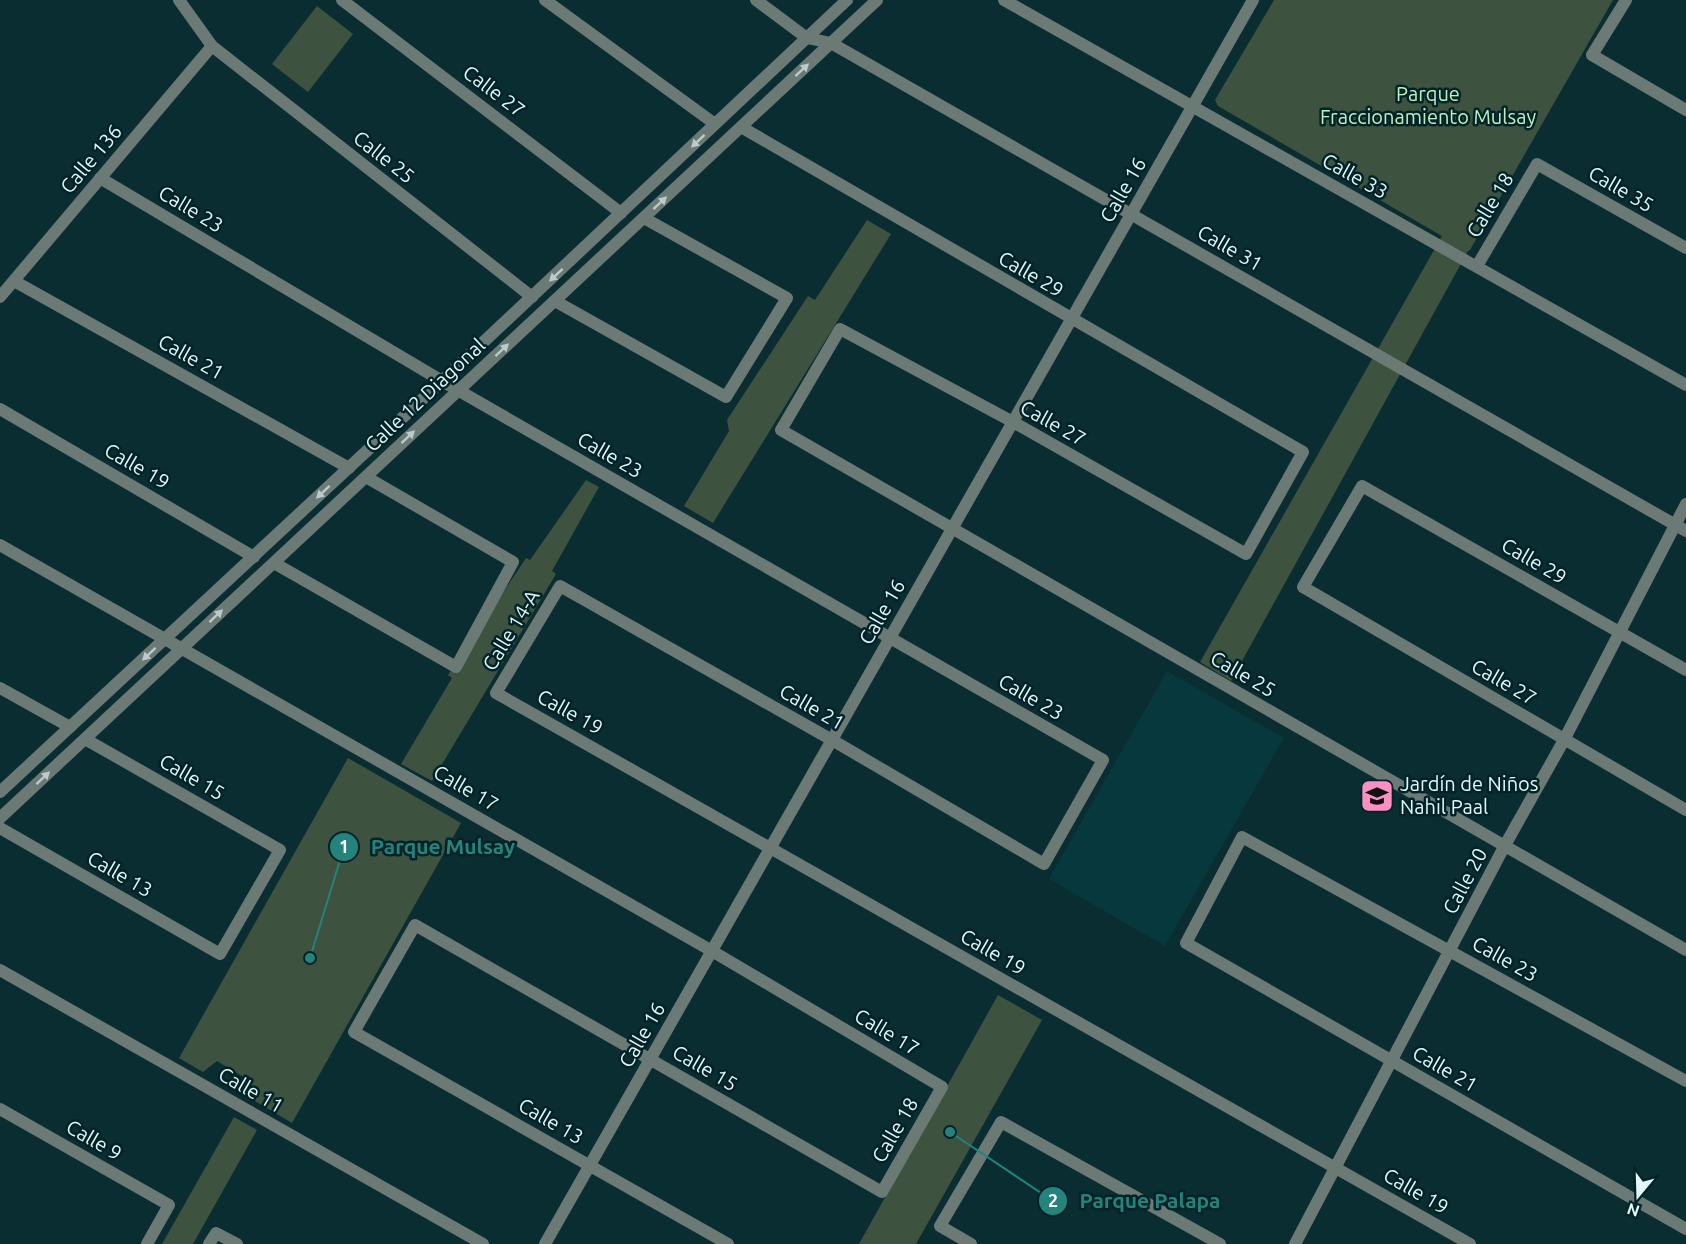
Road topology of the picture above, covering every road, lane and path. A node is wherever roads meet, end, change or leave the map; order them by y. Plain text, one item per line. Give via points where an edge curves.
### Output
1 (179, 0) edge
2 (342, 0) edge
3 (545, 0) edge
4 (756, 0) edge
5 (847, 0) edge
6 (877, 0) edge
7 (1005, 0) edge
8 (1626, 0) edge
9 (1251, 1) edge
10 (807, 38) junction
11 (831, 43) junction
12 (212, 46) junction
13 (1192, 107) junction
14 (1686, 110) edge
15 (715, 124) junction
16 (741, 127) junction
17 (1538, 164) joint
18 (100, 178) junction
19 (621, 213) junction
20 (1131, 214) junction
21 (644, 218) junction
22 (1686, 248) edge
23 (1477, 266) junction
24 (14, 281) junction
25 (0, 297) edge
26 (532, 297) junction
27 (555, 301) junction
28 (1071, 320) junction
29 (442, 381) junction
30 (1686, 385) edge
31 (459, 390) junction
32 (0, 409) edge
33 (1013, 422) junction
34 (781, 430) joint
35 (349, 468) junction
36 (366, 477) junction
37 (1686, 504) edge
38 (1681, 528) edge
39 (952, 529) junction
40 (0, 545) edge
41 (1246, 554) joint
42 (254, 557) junction
43 (274, 562) junction
44 (560, 586) joint
45 (1303, 587) joint
46 (1618, 632) junction
47 (166, 639) junction
48 (889, 639) junction
49 (182, 648) junction
50 (1686, 670) edge
51 (0, 688) edge
52 (496, 693) joint
53 (70, 727) junction
54 (85, 739) junction
55 (832, 740) junction
56 (1564, 740) junction
57 (0, 792) edge
58 (1686, 810) edge
59 (0, 818) edge
60 (0, 828) edge
61 (1504, 847) junction
62 (770, 848) junction
63 (1044, 864) joint
64 (1186, 943) joint
65 (1686, 950) edge
66 (712, 951) junction
67 (1450, 951) junction
68 (220, 954) joint
69 (0, 970) edge
70 (354, 1032) joint
71 (650, 1059) junction
72 (1391, 1061) junction
73 (1686, 1081) edge
74 (942, 1087) joint
75 (0, 1109) edge
76 (590, 1165) junction
77 (1335, 1168) junction
78 (882, 1192) joint
79 (1686, 1229) edge
80 (213, 1238) edge
81 (147, 1244) edge
82 (237, 1244) edge
83 (483, 1244) edge
84 (545, 1244) edge
85 (728, 1244) edge
86 (971, 1244) edge
87 (1220, 1244) edge
88 (1295, 1244) edge
89 (1470, 1244) edge

1 - 12 street, Calle 25
2 - 19 street, Calle 27
3 - 15 street
4 - 10 street, Calle 31
5 - 10 street, Calle 12 Diagonal
6 - 11 street, Calle 12 Diagonal
7 - 13 street, Calle 33
8 - 14 street via 1592,55
9 - 13 street, Calle 16
10 - 11 street, Calle 31
10 - 15 street, Calle 12 Diagonal
16 -> 11 street, Calle 12 Diagonal
11 - 20 street, Calle 31
12 - 18 street, Calle 136
12 - 26 street, Calle 25
13 - 20 street, Calle 16
13 - 23 street, Calle 33
15 -> 19 street, Calle 12 Diagonal
21 -> 16 street, Calle 12 Diagonal
16 - 28 street, Calle 29
17 - 22 street, Calle 35
17 - 23 street, Calle 18
18 - 24 street, Calle 136
18 - 29 street, Calle 23
19 -> 26 street, Calle 12 Diagonal
20 - 28 street, Calle 16
20 - 38 street, Calle 31
21 - 27 street, Calle 12 Diagonal
21 - 27 street via 787,297 726,397
23 - 30 street, Calle 33
24 - 25 street, Calle 136
24 - 35 street, Calle 21
26 - 29 street, Calle 12 Diagonal
31 -> 27 street, Calle 12 Diagonal
28 - 33 street, Calle 16
28 - 41 street, Calle 29 via 1303,452
29 - 31 street, Calle 23
29 - 35 street, Calle 12 Diagonal
36 -> 31 street, Calle 12 Diagonal
31 - 48 street, Calle 23
32 - 42 street, Calle 19
33 - 34 street, Calle 27 via 840,329
33 - 39 street, Calle 16
33 - 41 street, Calle 27
34 - 39 street, Calle 25
35 -> 42 street, Calle 12 Diagonal
36 - 43 street, Calle 12 Diagonal
36 - 43 street, Calle 14-A via 513,562 456,667
37 - 38 street, Calle 20
38 - 46 street, Calle 20
39 - 48 street, Calle 16
39 - 61 street, Calle 25
40 - 47 street, Calle 17
42 - 47 street, Calle 12 Diagonal
49 -> 43 street, Calle 12 Diagonal
44 - 52 street, Calle 14-A
44 - 55 street, Calle 21
45 - 46 street, Calle 29 via 1362,486
45 - 56 street, Calle 27
46 - 50 street, Calle 29
46 - 56 street, Calle 20
47 - 49 street, Calle 17
47 -> 53 street, Calle 12 Diagonal
48 - 55 street, Calle 16
48 - 63 street, Calle 23 via 1103,760
49 - 54 street, Calle 12 Diagonal
49 - 66 street, Calle 17
51 - 53 street
52 - 62 street, Calle 19
53 - 57 street, Calle 12 Diagonal
59 -> 54 street, Calle 12 Diagonal
54 - 68 street, Calle 15 via 280,849
55 - 62 street, Calle 16
55 - 63 street, Calle 21
56 - 58 street, Calle 27
56 - 61 street, Calle 20
60 - 68 street, Calle 13
61 - 65 street, Calle 25
61 - 67 street, Calle 20
62 - 66 street, Calle 16
62 - 77 street, Calle 19
64 - 67 street, Calle 23 via 1242,837
64 - 72 street, Calle 21
66 - 71 street, Calle 16
66 - 74 street, Calle 17
67 - 72 street, Calle 20
67 - 73 street, Calle 23
69 - 83 street, Calle 11
70 - 71 street, Calle 15 via 415,925
70 - 76 street, Calle 13
71 - 76 street, Calle 16
71 - 78 street, Calle 15
72 - 77 street, Calle 20
72 - 79 street, Calle 21
74 - 78 street, Calle 18
75 - 81 street, Calle 9 via 170,1205
76 - 84 street, Calle 16
76 - 85 street, Calle 13
77 - 88 street, Calle 20
77 - 89 street, Calle 19
80 - 82 street
86 - 87 street via 940,1226 1001,1122

